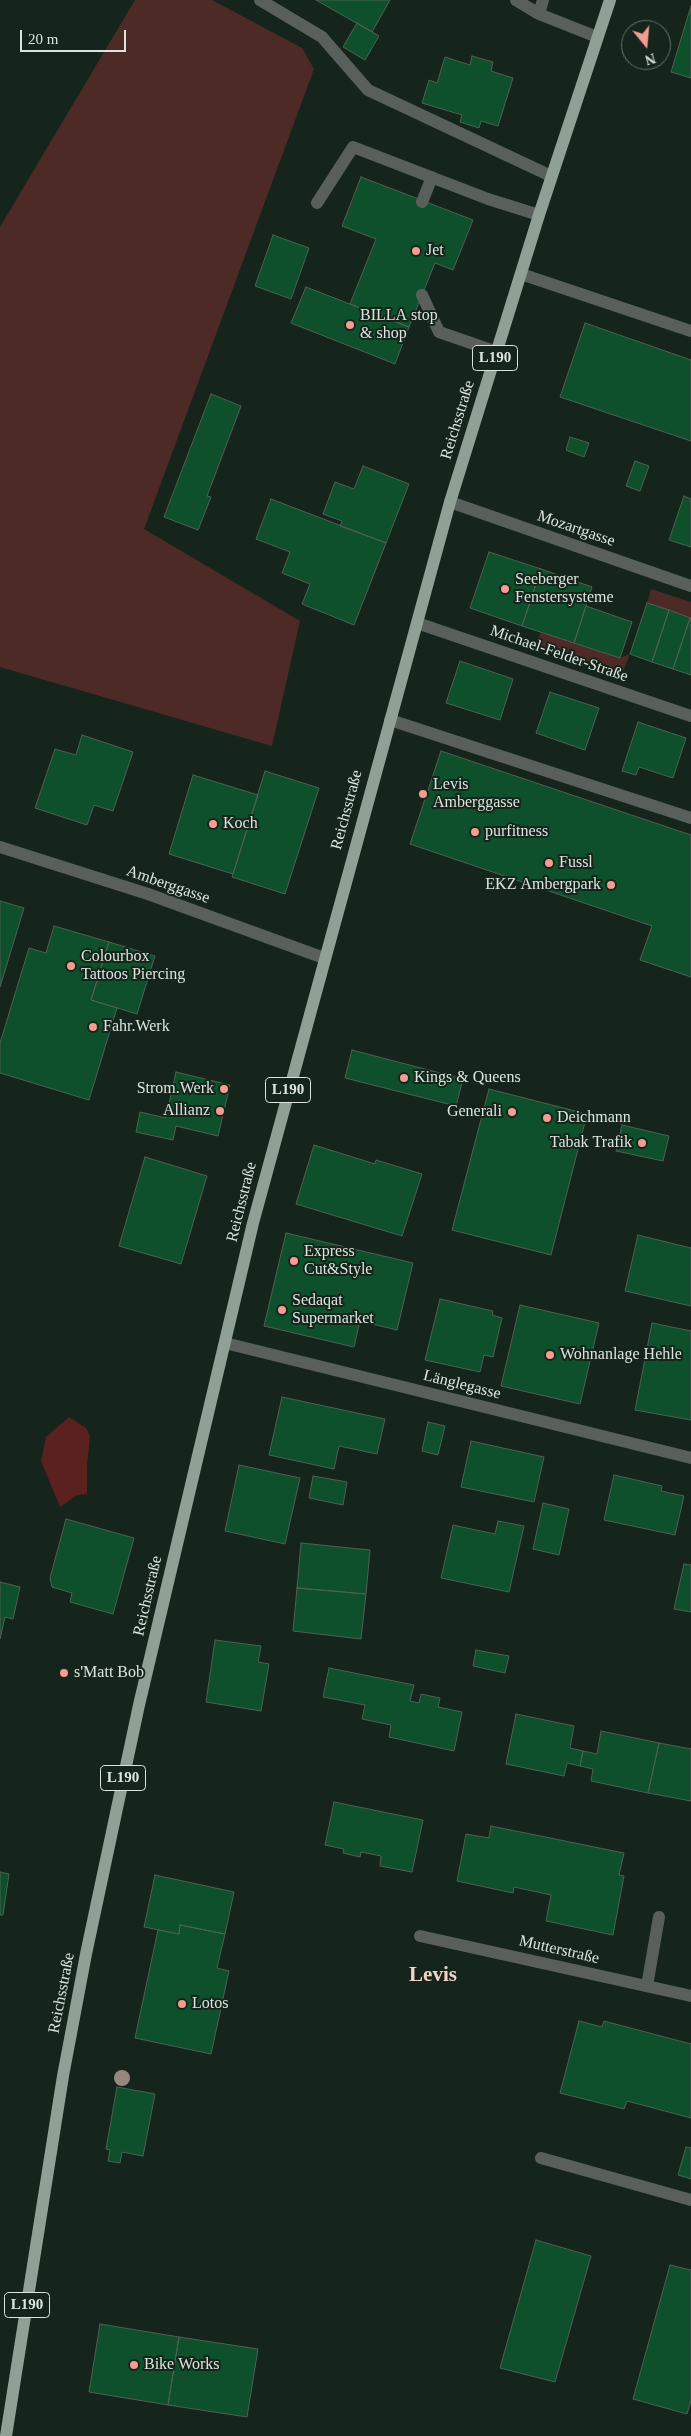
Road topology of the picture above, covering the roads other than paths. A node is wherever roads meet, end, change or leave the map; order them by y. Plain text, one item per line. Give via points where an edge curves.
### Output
1 (260, 0) edge
2 (516, 0) edge
3 (543, 0) edge
4 (610, 0) edge
5 (539, 14) junction
6 (597, 37) junction
7 (551, 176) junction
8 (432, 177) junction
9 (422, 202) dead end
10 (317, 203) dead end
11 (538, 215) junction
12 (521, 274) junction
13 (422, 295) dead end
14 (691, 331) edge
15 (497, 352) junction
16 (450, 502) junction
17 (691, 586) edge
18 (417, 623) junction
19 (691, 716) edge
20 (390, 720) junction
21 (691, 818) edge
22 (0, 847) edge
23 (324, 958) junction
24 (225, 1343) junction
25 (691, 1458) edge
26 (659, 1917) dead end
27 (420, 1936) dead end
28 (647, 1986) junction
29 (691, 1996) edge
30 (541, 2158) dead end
31 (691, 2200) edge
32 (6, 2436) edge

1 - 7 street via 322,37 368,90
2 - 5 street
3 - 5 street
4 - 6 main road, Reichsstraße / L190
5 - 6 street
6 - 7 main road, Reichsstraße / L190
7 - 11 main road, Reichsstraße / L190
8 - 9 street
8 - 10 street via 353,147
8 - 11 street
11 - 12 main road, Reichsstraße / L190
12 - 14 street
12 - 15 main road, Reichsstraße / L190
13 - 15 street via 439,332
15 - 16 main road, Reichsstraße / L190
16 - 17 street, Mozartgasse
16 - 18 main road, Reichsstraße / L190
18 - 19 street, Michael-Felder-Straße
18 - 20 main road, Reichsstraße / L190
20 - 21 street
20 - 23 main road, Reichsstraße / L190
22 - 23 street, Amberggasse via 148,894
23 - 24 main road, Reichsstraße / L190 via 253,1223
24 - 25 street, Länglegasse
24 - 32 main road, Reichsstraße / L190 via 139,1706 86,1954 62,2083
26 - 28 street
27 - 28 street, Mutterstraße
28 - 29 street, Mutterstraße
30 - 31 street

